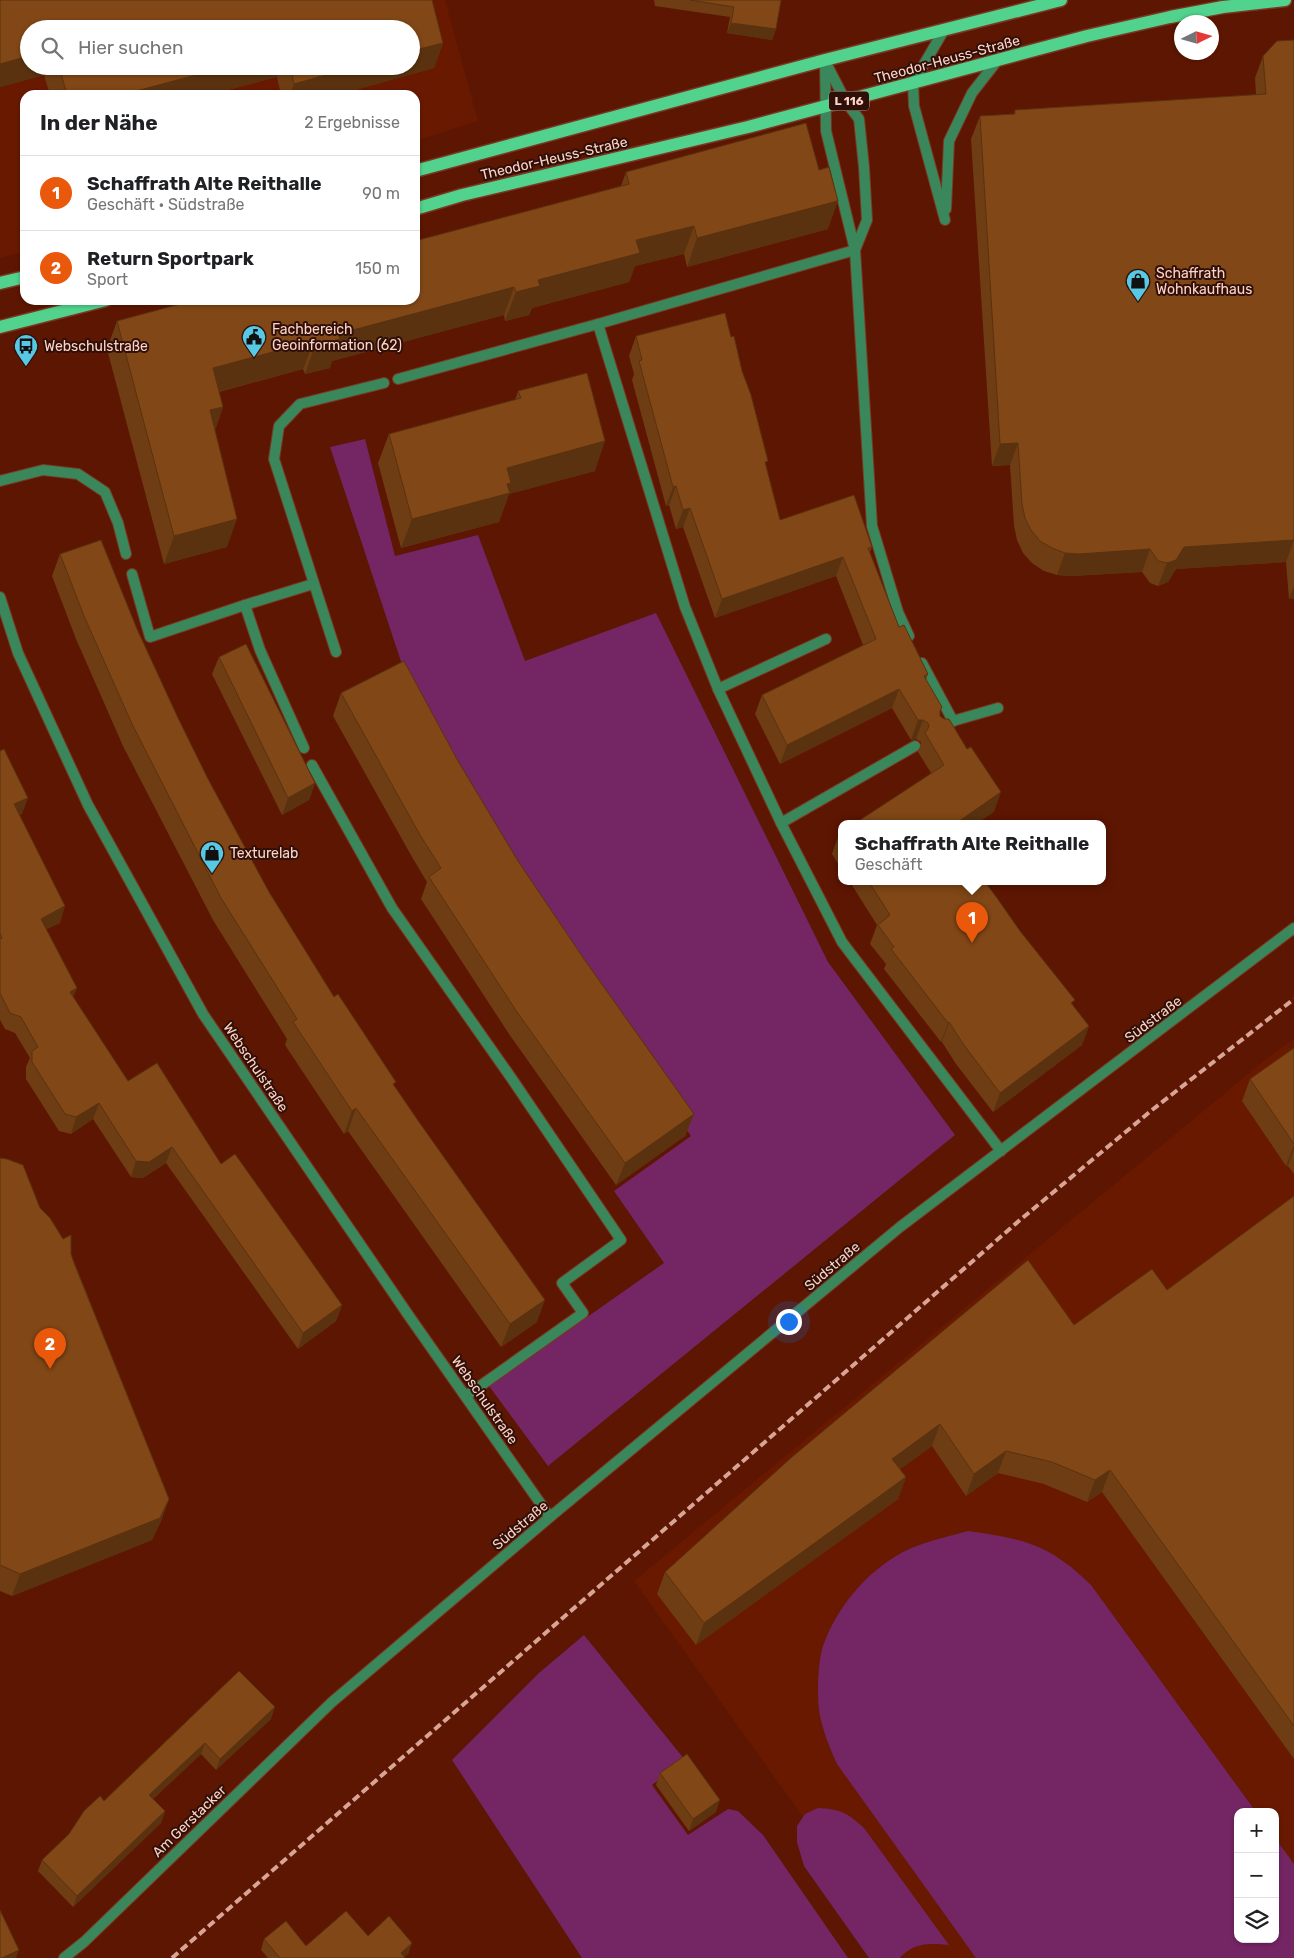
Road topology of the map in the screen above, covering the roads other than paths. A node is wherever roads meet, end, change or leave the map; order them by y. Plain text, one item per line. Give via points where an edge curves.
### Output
1 (1061, 0) edge
2 (1285, 0) edge
3 (944, 30) junction
4 (825, 60) junction
5 (997, 61) junction
6 (913, 83) junction
7 (846, 102) junction
8 (825, 107) junction
9 (420, 170) edge
10 (420, 208) edge
11 (855, 250) junction
12 (20, 278) edge
13 (0, 283) edge
14 (86, 305) edge
15 (598, 324) junction
16 (0, 327) edge
17 (398, 379) dead end
18 (384, 383) dead end
19 (0, 481) edge
20 (126, 554) dead end
21 (132, 574) dead end
22 (313, 584) junction
23 (0, 597) edge
24 (245, 606) junction
25 (826, 639) dead end
26 (336, 652) dead end
27 (718, 689) junction
28 (998, 708) dead end
29 (953, 721) junction
30 (939, 732) edge
31 (915, 746) dead end
32 (304, 748) dead end
33 (312, 766) dead end
34 (781, 823) junction
35 (1294, 928) edge
36 (1001, 1152) junction
37 (466, 1396) junction
38 (550, 1517) junction
39 (332, 1702) joint
40 (64, 1958) edge

1 - 3 main road, Theodor-Heuss-Straße
2 - 5 main road, Theodor-Heuss-Straße / L 116 via 1170,17
3 - 4 main road, Theodor-Heuss-Straße
3 - 6 street
4 - 7 street
4 - 8 street
4 - 9 main road, Theodor-Heuss-Straße
5 - 6 main road, Theodor-Heuss-Straße / L 116
5 - 6 street via 972,92 949,141 945,220 914,106
6 - 7 main road, Theodor-Heuss-Straße / L 116
7 - 8 main road, Theodor-Heuss-Straße / L 116
7 - 11 street via 859,119 864,167 867,220
8 - 10 main road, Theodor-Heuss-Straße / L 116
8 - 11 street via 826,131
11 - 15 street
11 - 29 street via 872,526 898,612
12 - 13 main road
14 - 16 main road
15 - 17 street
15 - 27 street via 685,607
18 - 22 street via 300,404 279,426 274,458
19 - 20 street via 43,470 78,474 105,492
21 - 24 street via 150,637
22 - 24 street
22 - 26 street
23 - 37 street, Webschulstraße via 18,653 88,805 203,1014
24 - 32 street via 260,650
25 - 27 street
27 - 34 street
28 - 29 street
29 - 30 street
31 - 34 street
33 - 37 street via 392,908 621,1240 562,1284 582,1313
34 - 36 street via 842,942
35 - 36 street, Südstraße
36 - 38 street, Südstraße via 900,1227
37 - 38 street, Webschulstraße
38 - 39 street, Südstraße
39 - 40 street, Am Gerstacker

